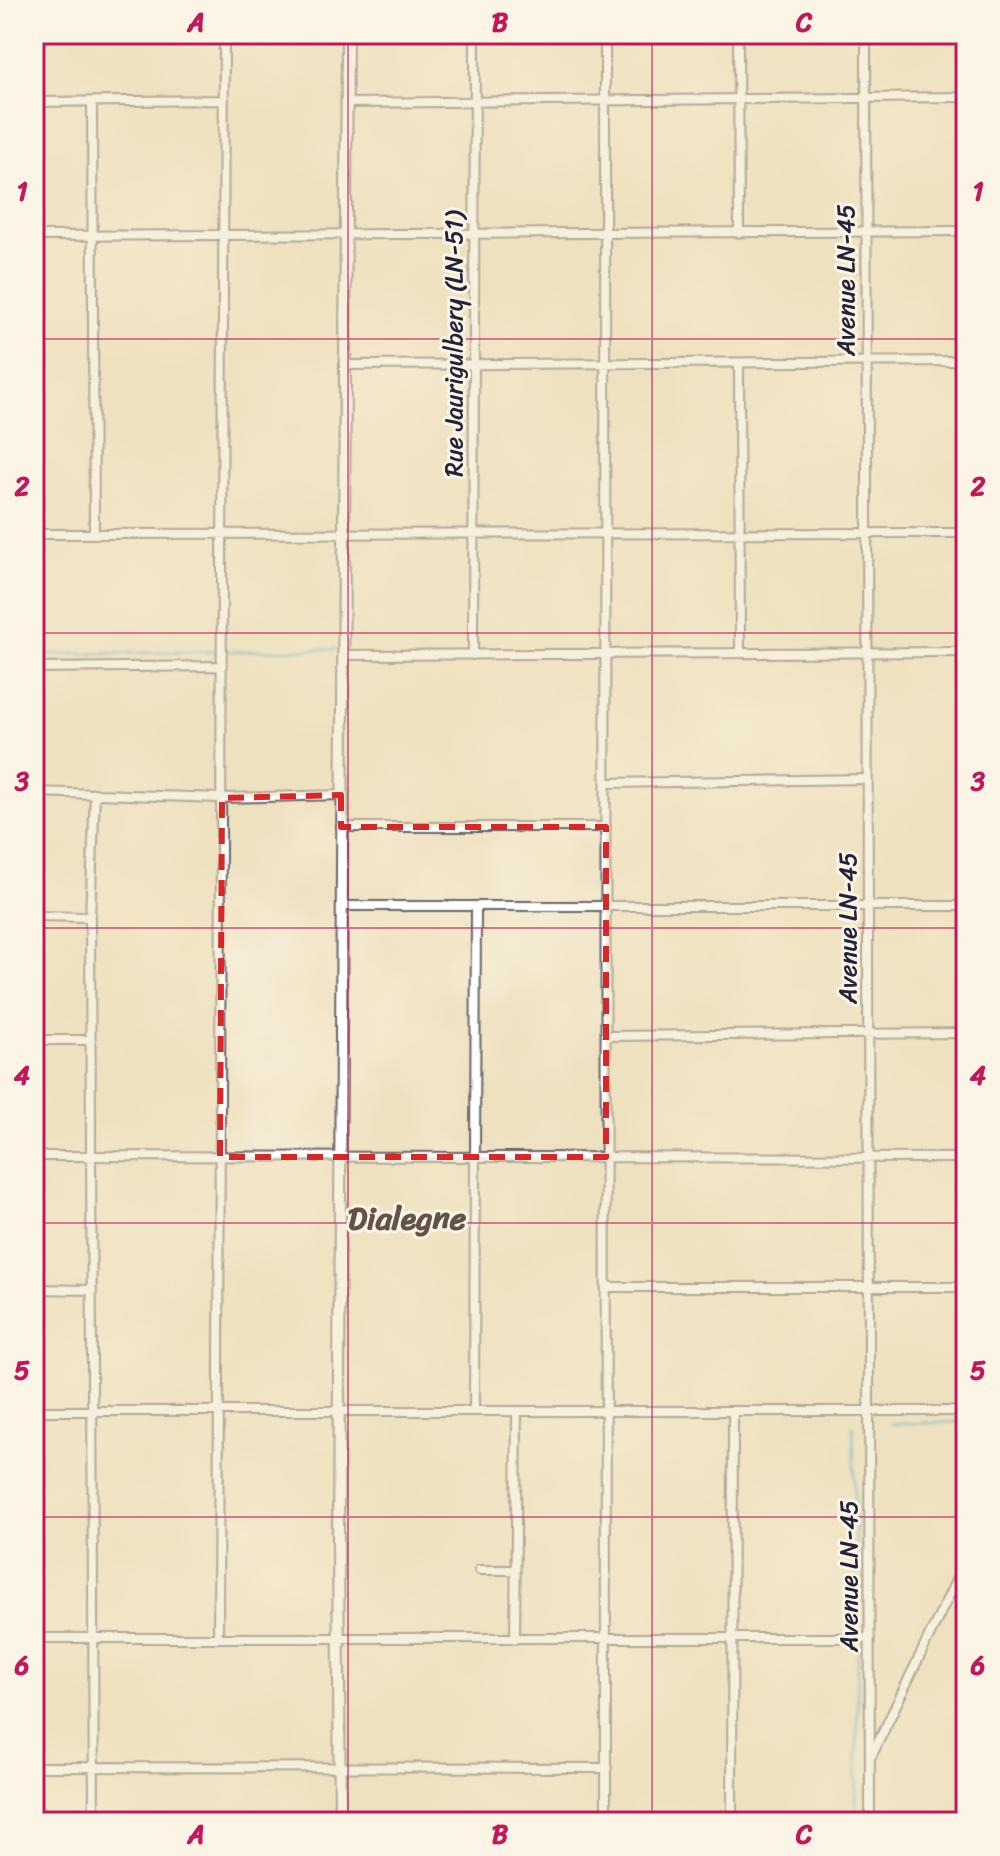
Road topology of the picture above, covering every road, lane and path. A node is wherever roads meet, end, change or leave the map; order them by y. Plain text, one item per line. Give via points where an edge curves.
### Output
1 (224, 34) edge
2 (347, 34) edge
3 (475, 34) edge
4 (605, 34) edge
5 (738, 34) edge
6 (866, 34) edge
7 (966, 97) edge
8 (866, 98) junction
9 (224, 100) junction
10 (738, 100) junction
11 (604, 101) junction
12 (34, 102) edge
13 (92, 102) junction
14 (475, 102) junction
15 (347, 103) junction
16 (966, 231) edge
17 (866, 232) junction
18 (604, 233) junction
19 (739, 233) junction
20 (474, 234) junction
21 (223, 235) junction
22 (347, 235) junction
23 (34, 236) edge
24 (93, 236) junction
25 (966, 361) edge
26 (866, 362) junction
27 (603, 363) junction
28 (474, 364) junction
29 (346, 365) junction
30 (739, 365) junction
31 (740, 533) junction
32 (867, 533) junction
33 (966, 533) edge
34 (34, 534) edge
35 (94, 534) junction
36 (222, 534) junction
37 (346, 534) junction
38 (473, 534) junction
39 (603, 534) junction
40 (966, 652) edge
41 (740, 653) junction
42 (867, 653) junction
43 (602, 654) junction
44 (343, 655) junction
45 (473, 655) junction
46 (222, 666) junction
47 (34, 668) edge
48 (867, 779) junction
49 (606, 783) junction
50 (34, 792) edge
51 (95, 793) junction
52 (341, 795) junction
53 (222, 798) junction
54 (341, 827) junction
55 (606, 827) junction
56 (341, 906) junction
57 (476, 906) junction
58 (606, 906) junction
59 (868, 906) junction
60 (966, 906) edge
61 (34, 916) edge
62 (90, 917) junction
63 (868, 1033) junction
64 (966, 1033) edge
65 (606, 1036) junction
66 (34, 1040) edge
67 (91, 1040) junction
68 (34, 1156) edge
69 (91, 1156) junction
70 (340, 1156) junction
71 (220, 1157) junction
72 (475, 1157) junction
73 (606, 1157) junction
74 (868, 1158) junction
75 (966, 1158) edge
76 (606, 1287) junction
77 (869, 1287) junction
78 (966, 1287) edge
79 (34, 1289) edge
80 (92, 1290) junction
81 (34, 1411) edge
82 (92, 1411) junction
83 (219, 1411) junction
84 (474, 1411) junction
85 (517, 1411) junction
86 (606, 1411) junction
87 (733, 1411) junction
88 (869, 1411) junction
89 (966, 1411) edge
90 (339, 1412) junction
91 (966, 1560) edge
92 (479, 1570) dead end
93 (515, 1570) junction
94 (34, 1638) edge
95 (93, 1638) junction
96 (218, 1638) junction
97 (606, 1638) junction
98 (732, 1638) junction
99 (870, 1638) junction
100 (515, 1639) junction
101 (339, 1641) junction
102 (870, 1760) junction
103 (339, 1766) junction
104 (34, 1767) edge
105 (94, 1767) junction
106 (607, 1768) junction
107 (94, 1822) edge
108 (340, 1822) edge
109 (606, 1822) edge
110 (732, 1822) edge
111 (870, 1822) edge

1 - 9 street
2 - 15 street
3 - 14 street, Rue Jaurigulbery (LN-51)
4 - 11 street
5 - 10 street
6 - 8 street, Avenue LN-45
7 - 8 street
8 - 10 street
8 - 17 street, Avenue LN-45
9 - 13 street
9 - 21 street
10 - 11 street
10 - 19 street
11 - 14 street
11 - 18 street
12 - 13 street
13 - 24 street
14 - 15 street
14 - 20 street, Rue Jaurigulbery (LN-51)
15 - 22 street
16 - 17 street
17 - 19 street
17 - 26 street, Avenue LN-45
18 - 19 street
18 - 20 street
18 - 27 street
20 - 22 street
20 - 28 street, Rue Jaurigulbery (LN-51)
21 - 22 street
21 - 24 street
21 - 36 street
22 - 29 street
23 - 24 street
24 - 35 street
25 - 26 street
26 - 30 street
26 - 32 street, Avenue LN-45
27 - 28 street
27 - 30 street
27 - 39 street
28 - 29 street
28 - 38 street, Rue Jaurigulbery (LN-51)
29 - 37 street
30 - 31 street
31 - 32 street
31 - 39 street
31 - 41 street
32 - 33 street
32 - 42 street, Avenue LN-45
34 - 35 street
35 - 36 street
36 - 37 street
36 - 46 street
37 - 38 street
37 - 44 street
38 - 39 street
38 - 45 street, Rue Jaurigulbery (LN-51)
39 - 43 street
40 - 42 street
41 - 42 street
41 - 43 street
42 - 48 street, Avenue LN-45
43 - 45 street
43 - 49 street
44 - 45 street
44 - 52 street
46 - 47 street
46 - 53 street
48 - 49 street
48 - 59 street, Avenue LN-45
49 - 55 street
50 - 51 street
51 - 53 street
51 - 62 street
52 - 53 street
52 - 54 street
53 - 71 street
54 - 55 street
54 - 56 street
55 - 58 street
56 - 57 street
56 - 70 street
57 - 58 street
57 - 72 street
58 - 59 street
58 - 65 street
59 - 60 street
59 - 63 street, Avenue LN-45
61 - 62 street
62 - 67 street
63 - 64 street
63 - 65 street
63 - 74 street, Avenue LN-45
65 - 73 street
66 - 67 street
67 - 69 street
68 - 69 street
69 - 71 street
69 - 80 street
70 - 71 street
70 - 72 street
70 - 90 street
71 - 83 street
72 - 73 street
72 - 84 street
73 - 74 street
73 - 76 street
74 - 75 street
74 - 77 street, Avenue LN-45
76 - 77 street
76 - 86 street
77 - 78 street
77 - 88 street, Avenue LN-45
79 - 80 street
80 - 82 street
81 - 82 street
82 - 83 street
82 - 95 street
83 - 90 street
83 - 96 street
84 - 85 street
84 - 90 street
85 - 86 street
85 - 93 street
86 - 87 street
86 - 97 street
87 - 88 street
87 - 98 street
88 - 89 street
88 - 99 street, Avenue LN-45
90 - 101 street
91 - 102 street
92 - 93 street
93 - 100 street
94 - 95 street
95 - 96 street
95 - 105 street
96 - 101 street
97 - 98 street
97 - 100 street
97 - 106 street
98 - 99 street
98 - 110 street
99 - 102 street, Avenue LN-45
100 - 101 street
101 - 103 street
102 - 111 street, Avenue LN-45
103 - 105 street
103 - 106 street
103 - 108 street
104 - 105 street
105 - 107 street
106 - 109 street

